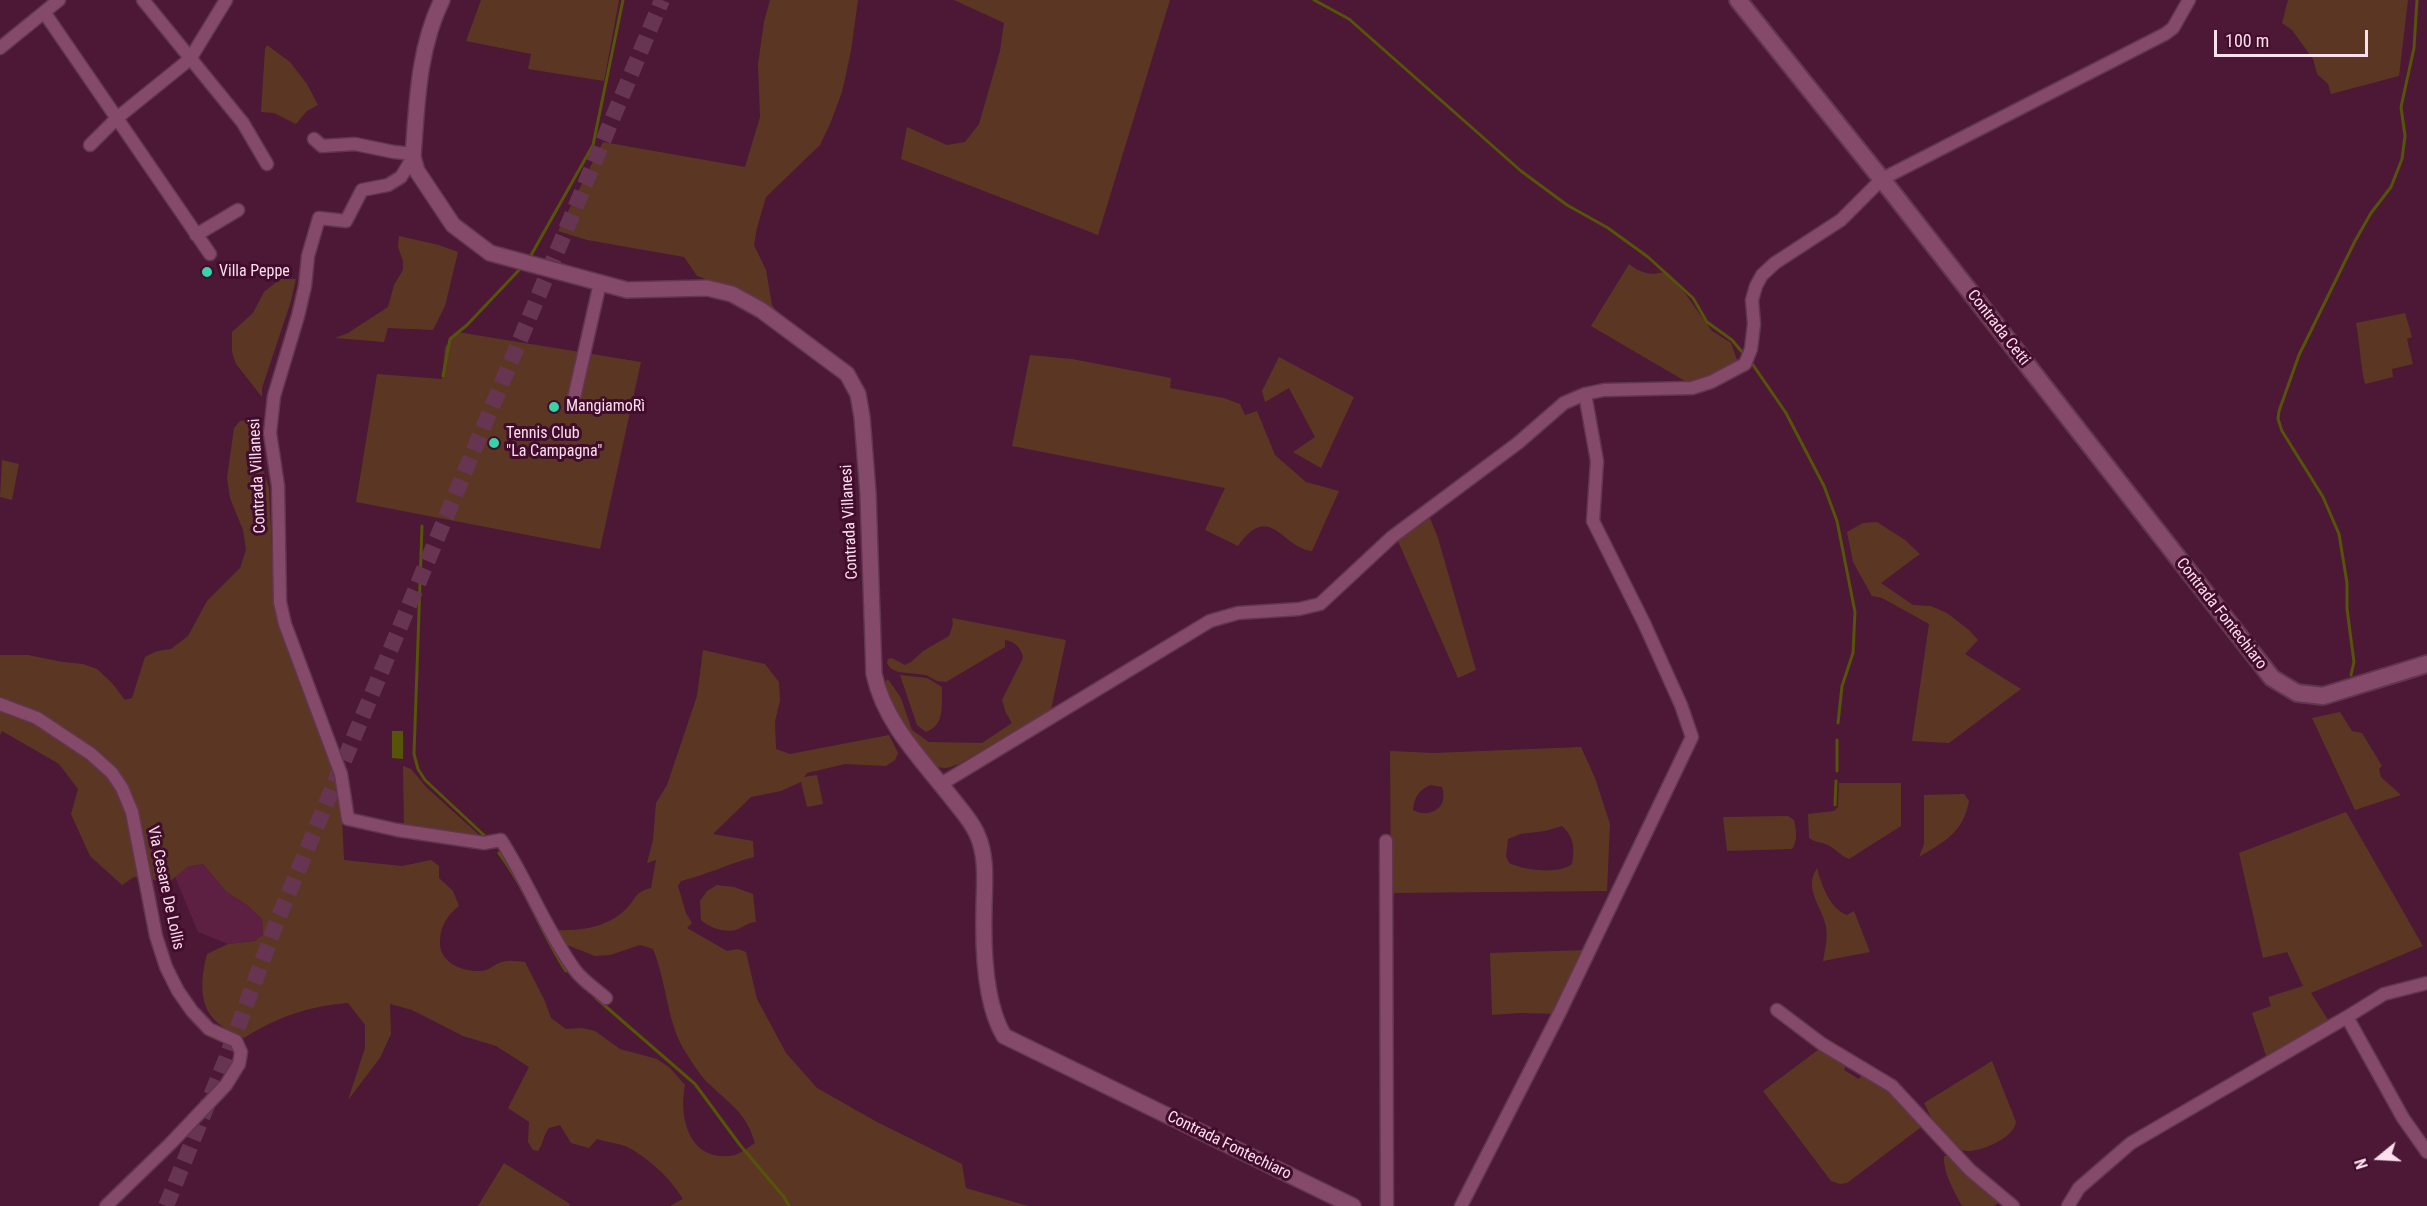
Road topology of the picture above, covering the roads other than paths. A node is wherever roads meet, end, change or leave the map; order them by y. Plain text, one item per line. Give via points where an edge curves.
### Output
1 (59, 0) edge
2 (142, 0) edge
3 (226, 0) edge
4 (442, 0) edge
5 (1738, 0) edge
6 (2189, 0) edge
7 (45, 7) edge
8 (0, 48) edge
9 (190, 59) junction
10 (117, 118) junction
11 (314, 138) dead end
12 (90, 145) dead end
13 (413, 155) junction
14 (267, 164) dead end
15 (1882, 179) junction
16 (238, 210) dead end
17 (196, 235) junction
18 (210, 254) dead end
19 (600, 283) junction
20 (1586, 394) junction
21 (572, 407) dead end
22 (2114, 477) joint
23 (2427, 664) edge
24 (0, 704) edge
25 (941, 784) junction
26 (1386, 841) dead end
27 (2427, 983) edge
28 (606, 998) dead end
29 (1777, 1010) dead end
30 (2347, 1017) junction
31 (1105, 1086) joint
32 (2427, 1152) edge
33 (106, 1206) edge
34 (1353, 1206) edge
35 (1387, 1206) edge
36 (1461, 1206) edge
37 (2013, 1206) edge
38 (2068, 1206) edge

1 - 7 street
2 - 9 street
3 - 9 street
4 - 13 street, Contrada Villanesi via 420,66
5 - 15 main road, Contrada Cetti
6 - 15 street via 2173,28 2165,34
7 - 8 street
7 - 10 street
9 - 10 street
9 - 14 street via 243,123
10 - 12 street
10 - 17 street
11 - 13 street via 322,146 355,144
13 - 19 street, Contrada Villanesi via 417,171 453,225 490,253
13 - 28 street, Contrada Villanesi via 401,177 362,190 346,221 319,218 308,256 305,286 280,372 270,433 278,497 280,602 285,624 341,774 348,819 484,843 501,840 577,972
15 - 20 street via 1841,220 1762,274 1752,300 1754,324 1745,364 1692,388
15 - 22 main road, Contrada Cetti
16 - 17 street
17 - 18 street
19 - 21 street
19 - 25 street, Contrada Villanesi via 627,290 707,288 732,294 761,310 847,374 858,394 862,417 874,674 883,704
20 - 25 street via 1564,404 1392,537 1320,604 1238,613 1210,621
20 - 36 street via 1597,461 1593,521 1644,622 1692,737 1560,1012
22 - 23 main road, Contrada Fontechiaro via 2260,664 2288,689 2323,696
24 - 33 street, Via Cesare De Lollis via 37,718 112,773 132,813 156,936 166,967 192,1011 209,1029 236,1041 241,1052 239,1064 226,1085
25 - 31 street, Contrada Villanesi via 967,817 984,855 983,936 996,1022 1004,1036 1015,1043
26 - 35 street
27 - 30 street via 2384,994
29 - 37 street via 1822,1044 1892,1086 1970,1170
30 - 32 street via 2403,1118
30 - 38 street via 2131,1143 2079,1188
31 - 34 street, Contrada Fontechiaro

